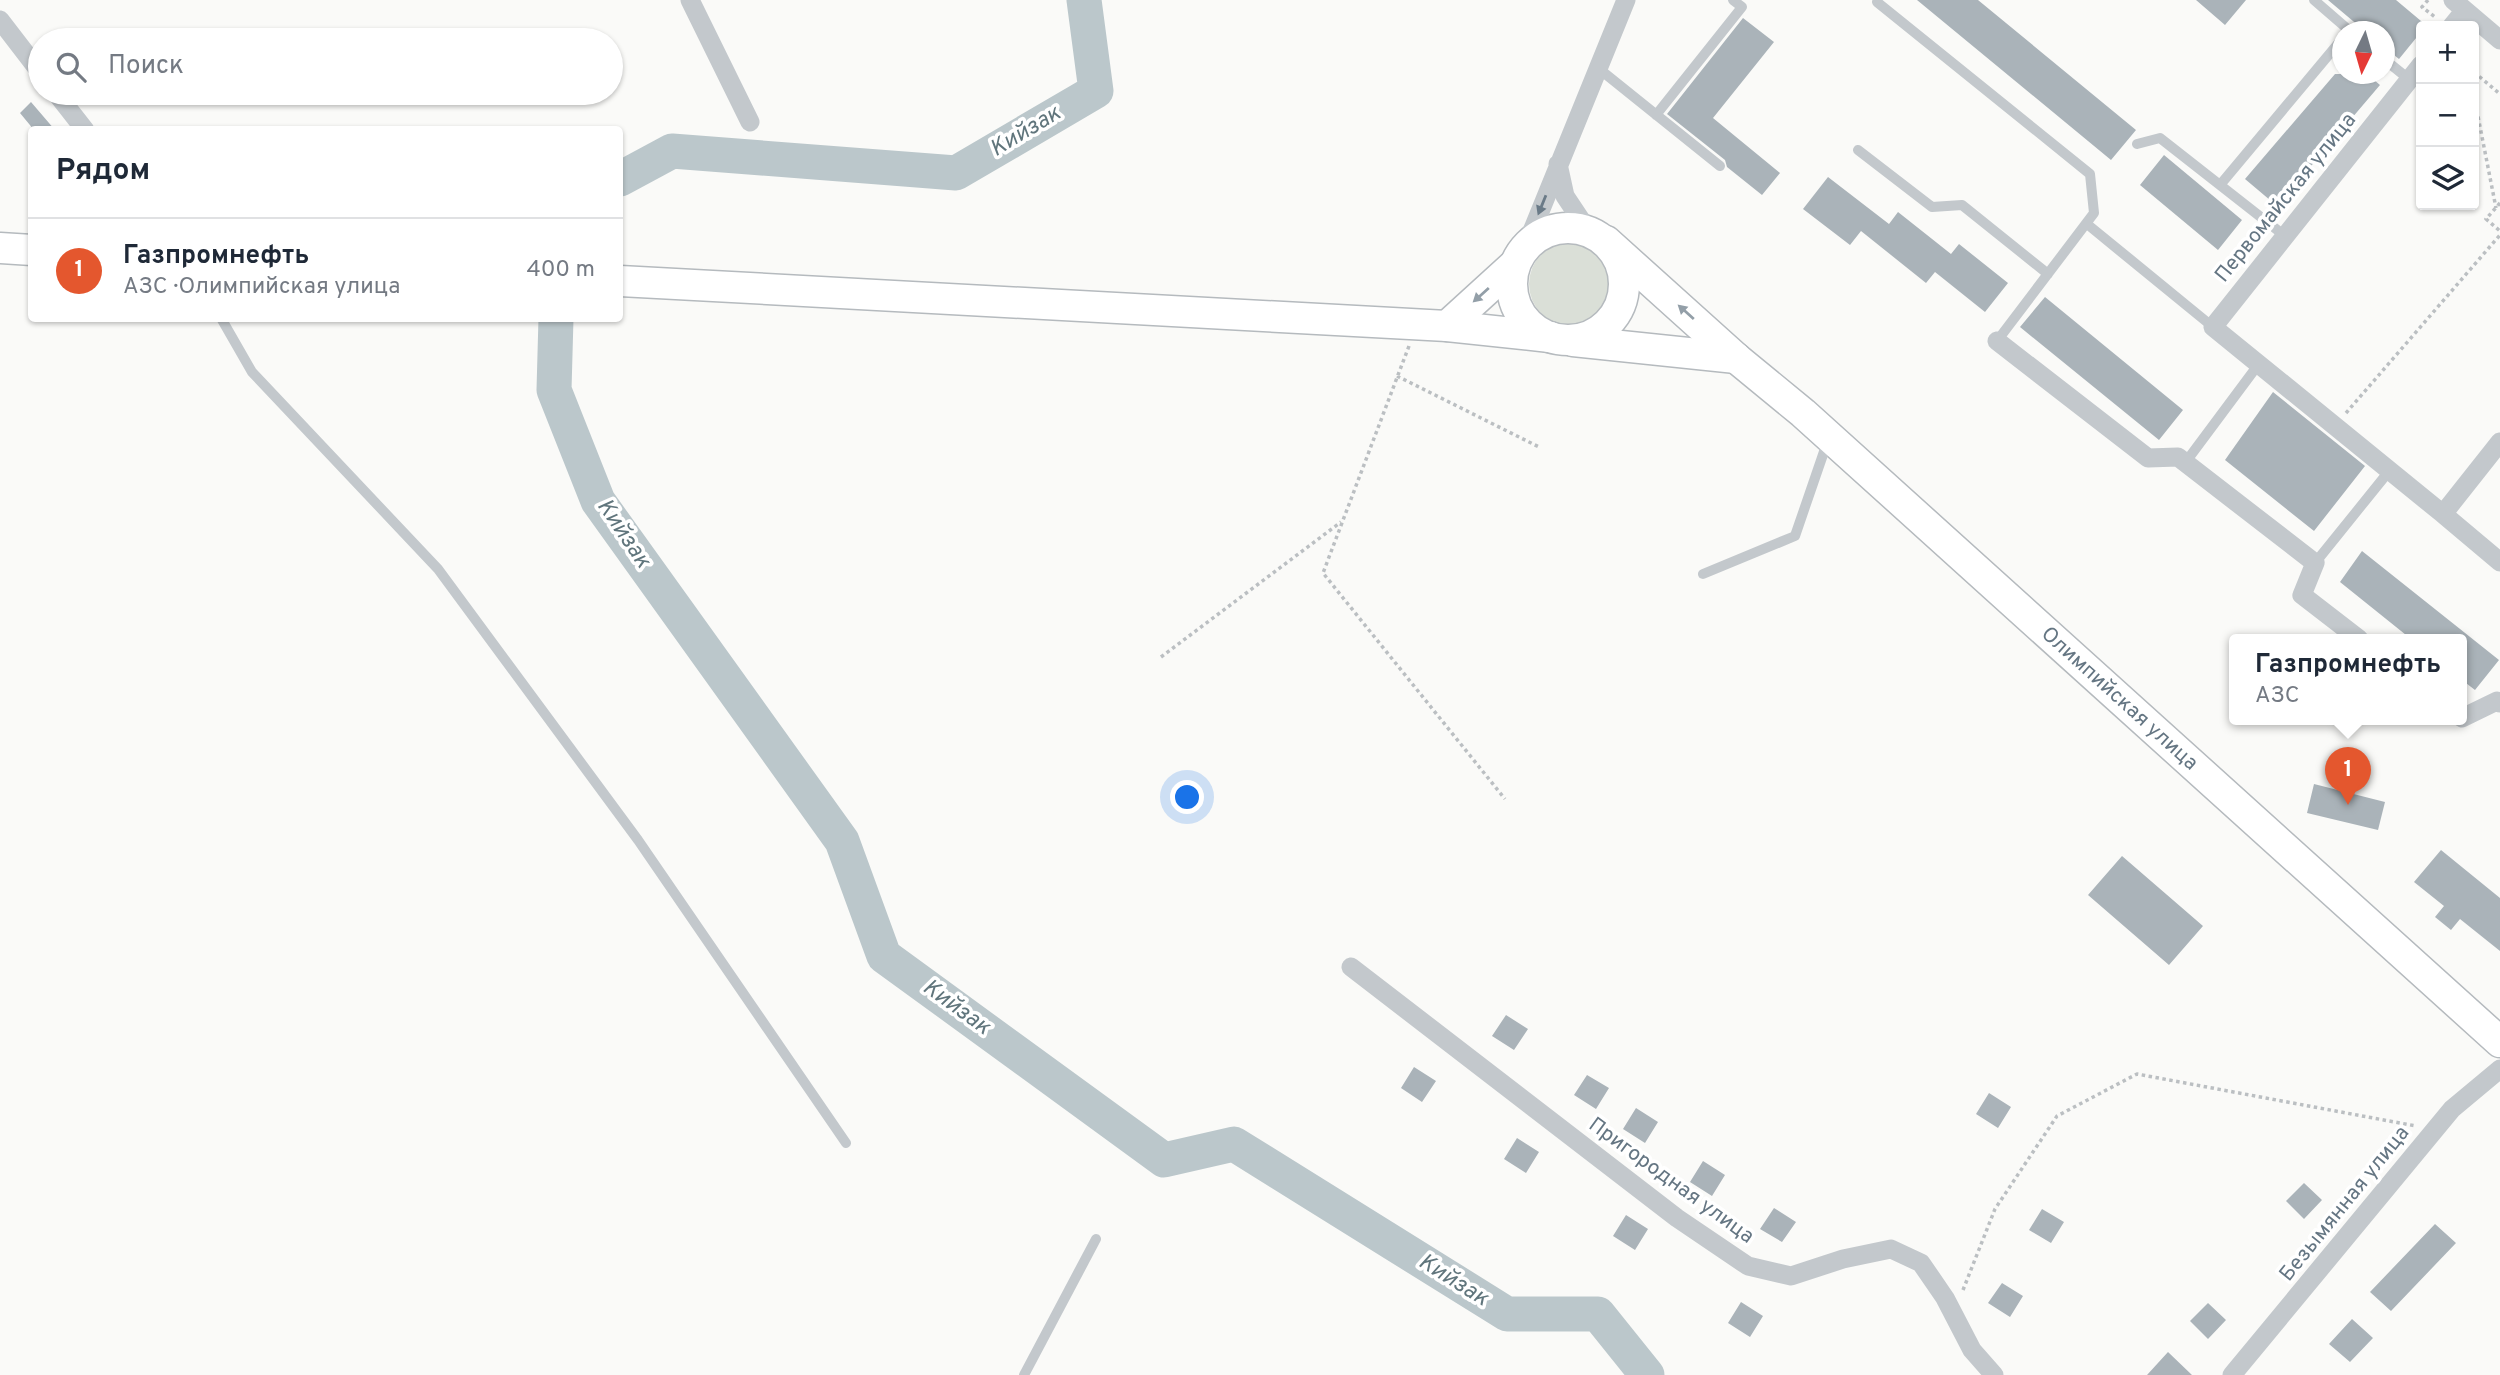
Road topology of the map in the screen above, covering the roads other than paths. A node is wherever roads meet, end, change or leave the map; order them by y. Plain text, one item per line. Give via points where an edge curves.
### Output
1 (690, 0) edge
2 (1626, 0) edge
3 (1733, 0) edge
4 (2314, 0) edge
5 (1877, 2) dead end
6 (2459, 5) edge
7 (0, 20) edge
8 (2338, 21) edge
9 (2500, 40) edge
10 (2332, 52) edge
11 (28, 56) edge
12 (2395, 64) edge
13 (1598, 68) junction
14 (2415, 73) edge
15 (65, 105) edge
16 (1656, 115) junction
17 (750, 122) dead end
18 (82, 126) edge
19 (2137, 144) dead end
20 (1858, 150) dead end
21 (1558, 164) junction
22 (1720, 166) dead end
23 (2220, 185) junction
24 (2087, 225) junction
25 (1597, 235) junction
26 (2285, 236) junction
27 (0, 248) edge
28 (28, 250) edge
29 (1520, 255) junction
30 (2048, 274) junction
31 (623, 281) edge
32 (223, 322) edge
33 (1447, 326) junction
34 (2213, 327) junction
35 (1561, 339) junction
36 (1997, 341) joint
37 (1737, 358) junction
38 (2258, 365) junction
39 (1829, 436) junction
40 (2500, 442) edge
41 (2185, 463) junction
42 (2390, 470) junction
43 (2443, 514) junction
44 (2500, 562) edge
45 (2315, 563) junction
46 (1703, 574) dead end
47 (2353, 634) edge
48 (2500, 703) edge
49 (2467, 716) edge
50 (1351, 967) dead end
51 (2500, 1042) edge
52 (2500, 1069) edge
53 (846, 1143) dead end
54 (1097, 1240) dead end
55 (1024, 1375) edge
56 (1994, 1375) edge
57 (2232, 1375) edge

1 - 17 street
2 - 13 street
3 - 16 lane via 1742,7
4 - 8 lane
5 - 24 lane via 2090,174 2094,213
6 - 9 street
7 - 11 street
10 - 23 lane
12 - 14 lane
13 - 16 lane
13 - 21 street
14 - 26 street, Первомайская улица
15 - 18 street
16 - 22 lane
19 - 23 lane via 2160,138
20 - 30 lane via 1932,207 1962,205
21 - 25 street via 1565,196
21 -> 29 street
23 - 26 lane
24 - 30 lane
24 - 34 lane
25 - 29 main road via 1565,227 1554,229 1543,232
25 - 35 main road via 1620,258 1626,280 1623,302 1611,321 1594,335
37 -> 25 main road, Олимпийская улица
26 - 34 street, Первомайская улица
27 - 28 main road
29 -> 33 main road
29 - 35 main road via 1511,287 1517,309 1531,326
30 - 36 lane
31 - 33 main road
32 - 53 lane via 252,372 438,569 638,840
33 - 35 main road
34 - 38 street
35 - 37 main road
36 - 41 street via 2148,458 2178,457
37 - 39 main road, Олимпийская улица
38 - 41 lane
38 - 42 street
39 - 46 lane via 1795,536
39 - 51 main road, Олимпийская улица
40 - 43 street
41 - 45 street
42 - 43 street
42 - 45 lane
43 - 44 street
45 - 47 street via 2302,595
48 - 49 street
50 - 56 street, Пригородная улица via 1677,1218 1748,1266 1791,1276 1891,1248 1921,1264 1972,1350
52 - 57 street, Безымянная улица via 2452,1109
54 - 55 lane

